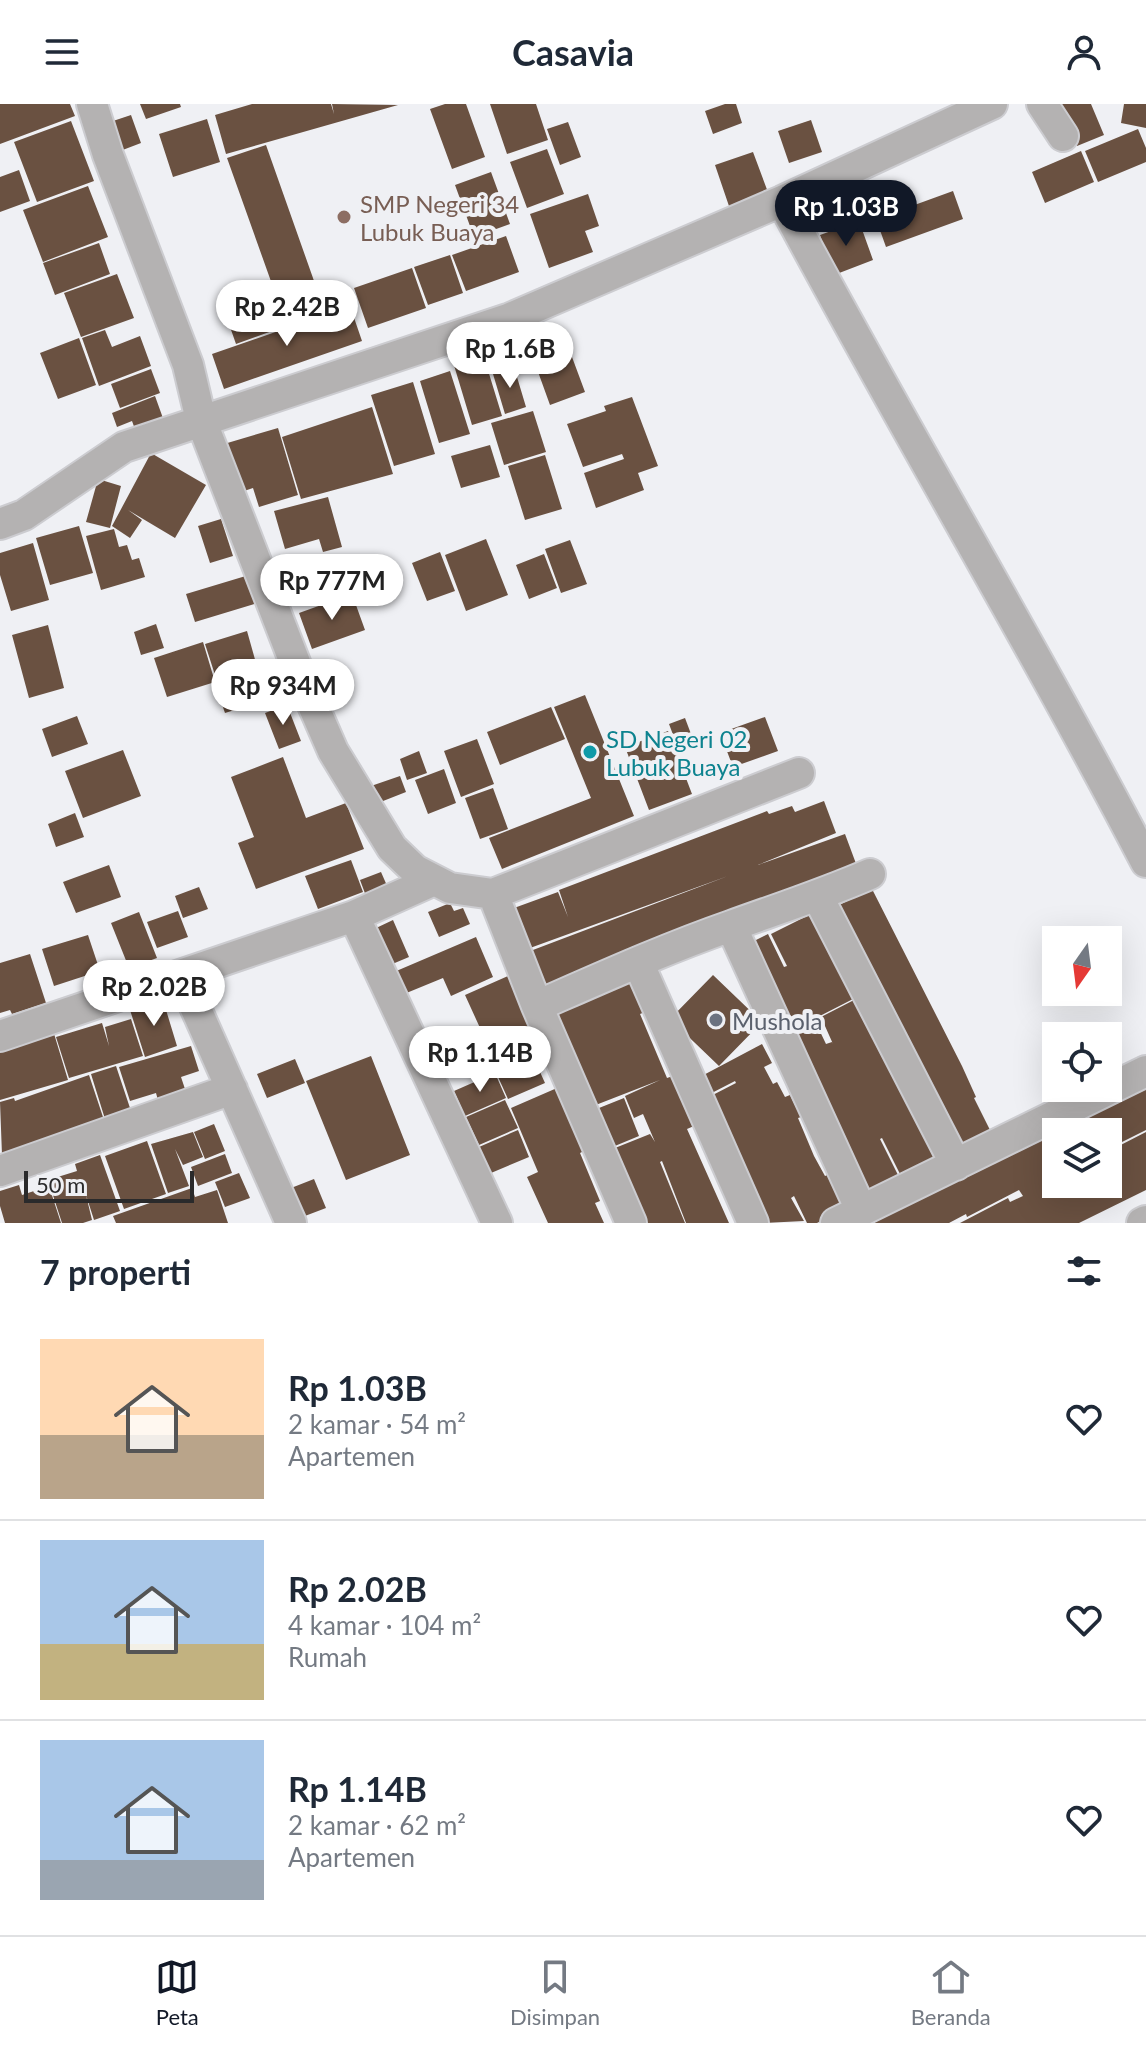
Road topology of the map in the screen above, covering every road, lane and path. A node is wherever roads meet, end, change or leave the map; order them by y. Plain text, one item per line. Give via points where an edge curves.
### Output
1 (92, 104) edge
2 (992, 104) edge
3 (1042, 104) edge
4 (1063, 136) dead end
5 (782, 201) junction
6 (201, 420) junction
7 (0, 524) edge
8 (799, 773) dead end
9 (1146, 862) edge
10 (870, 874) dead end
11 (432, 881) junction
12 (493, 894) junction
13 (818, 897) junction
14 (354, 916) junction
15 (731, 926) junction
16 (638, 962) junction
17 (181, 975) junction
18 (537, 1006) junction
19 (0, 1036) edge
20 (1146, 1071) edge
21 (232, 1089) junction
22 (956, 1165) junction
23 (0, 1171) edge
24 (848, 1216) edge
25 (288, 1222) edge
26 (497, 1223) edge
27 (631, 1223) edge
28 (753, 1223) edge

1 - 6 street via 188,365
2 - 5 street
3 - 4 street
5 - 6 street via 508,319
5 - 9 street
6 - 7 street via 124,447 24,515
6 - 11 street via 333,751 392,848
8 - 12 street
10 - 13 street
11 - 12 street
11 - 14 street
12 - 18 street
13 - 15 street
13 - 22 street
14 - 17 street
14 - 26 street
15 - 16 street
15 - 24 street
16 - 18 street
16 - 28 street
17 - 19 street
17 - 21 street
18 - 27 street
20 - 22 street
21 - 23 street
21 - 25 street
22 - 24 street

